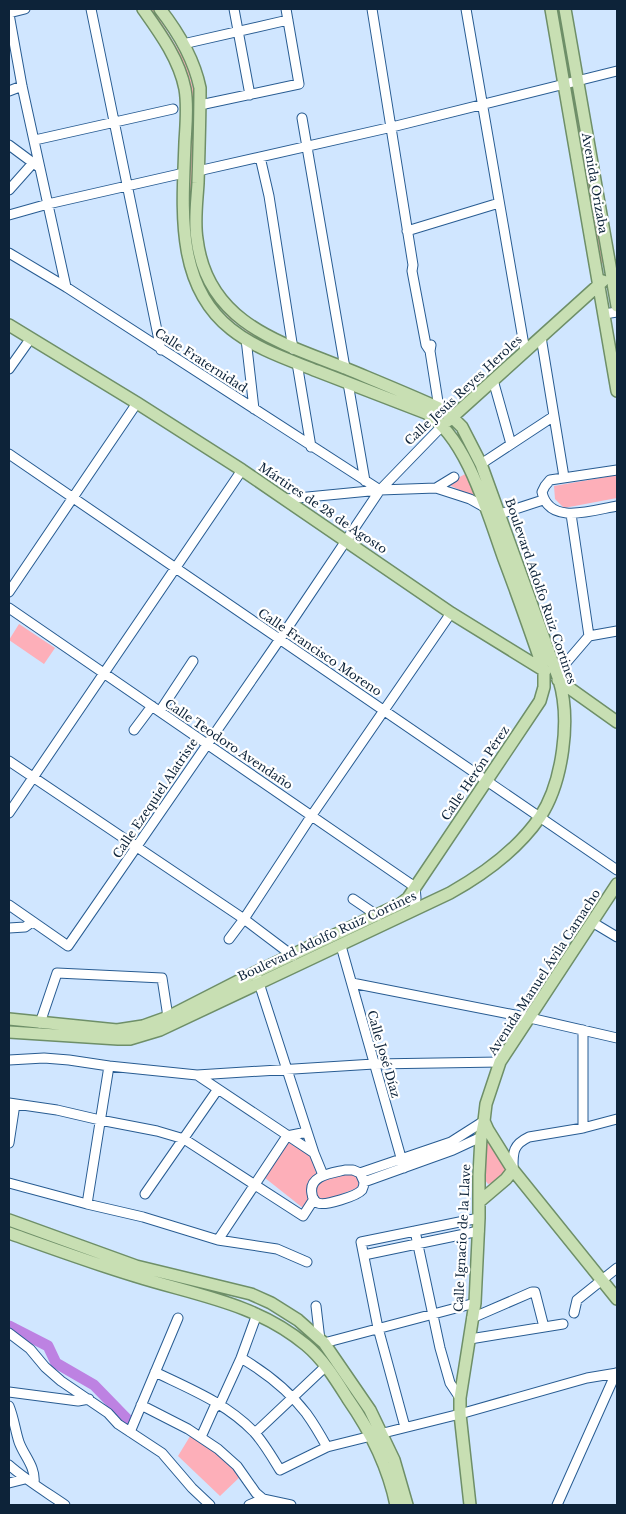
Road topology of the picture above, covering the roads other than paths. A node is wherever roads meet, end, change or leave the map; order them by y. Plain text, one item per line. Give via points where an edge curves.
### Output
1 (25, 9) edge
2 (91, 9) edge
3 (143, 9) edge
4 (160, 9) edge
5 (234, 9) edge
6 (286, 9) edge
7 (372, 9) edge
8 (466, 9) edge
9 (551, 9) edge
10 (565, 9) edge
11 (9, 14) edge
12 (288, 20) junction
13 (239, 31) junction
14 (183, 44) junction
15 (617, 71) edge
16 (578, 80) junction
17 (564, 83) junction
18 (22, 86) junction
19 (9, 91) edge
20 (250, 95) junction
21 (482, 104) junction
22 (200, 105) junction
23 (173, 109) dead end
24 (302, 118) dead end
25 (114, 123) junction
26 (392, 126) junction
27 (35, 140) junction
28 (9, 145) edge
29 (307, 146) junction
30 (260, 157) junction
31 (37, 166) junction
32 (198, 170) junction
33 (184, 174) junction
34 (127, 186) junction
35 (9, 190) edge
36 (499, 203) junction
37 (48, 204) junction
38 (9, 215) edge
39 (407, 231) junction
40 (9, 254) edge
41 (614, 270) edge
42 (598, 285) junction
43 (66, 288) junction
44 (617, 306) edge
45 (617, 312) edge
46 (604, 314) junction
47 (9, 325) edge
48 (541, 337) junction
49 (31, 338) junction
50 (246, 340) junction
51 (293, 349) junction
52 (161, 350) junction
53 (525, 351) junction
54 (297, 363) junction
55 (615, 365) edge
56 (345, 368) junction
57 (9, 369) edge
58 (493, 380) junction
59 (348, 382) junction
60 (617, 391) edge
61 (137, 403) junction
62 (439, 408) junction
63 (254, 409) junction
64 (554, 416) junction
65 (452, 417) junction
66 (443, 425) junction
67 (512, 444) junction
68 (311, 447) junction
69 (9, 454) edge
70 (481, 464) junction
71 (242, 470) junction
72 (617, 470) edge
73 (454, 477) dead end
74 (564, 477) junction
75 (366, 481) junction
76 (436, 488) junction
77 (380, 490) junction
78 (72, 498) junction
79 (287, 499) junction
80 (543, 500) junction
81 (617, 506) edge
82 (486, 508) junction
83 (500, 514) junction
84 (570, 514) junction
85 (346, 540) junction
86 (175, 568) junction
87 (9, 592) edge
88 (9, 608) edge
89 (451, 613) junction
90 (617, 631) edge
91 (589, 636) junction
92 (280, 639) junction
93 (193, 661) dead end
94 (544, 671) junction
95 (104, 673) junction
96 (559, 680) junction
97 (156, 709) junction
98 (383, 710) junction
99 (617, 722) edge
100 (134, 730) dead end
101 (207, 743) junction
102 (9, 761) edge
103 (32, 778) junction
104 (486, 780) junction
105 (9, 813) edge
106 (312, 815) junction
107 (540, 817) junction
108 (137, 847) junction
109 (617, 870) edge
110 (617, 884) edge
111 (416, 887) junction
112 (353, 899) dead end
113 (9, 905) edge
114 (414, 910) junction
115 (378, 916) junction
116 (244, 919) junction
117 (32, 922) junction
118 (592, 922) junction
119 (9, 928) edge
120 (617, 938) edge
121 (229, 939) dead end
122 (341, 946) junction
123 (293, 956) junction
124 (258, 978) junction
125 (352, 983) junction
126 (168, 1017) junction
127 (530, 1018) junction
128 (9, 1020) edge
129 (40, 1023) junction
130 (56, 1030) junction
131 (583, 1030) junction
132 (9, 1032) edge
133 (617, 1038) edge
134 (9, 1060) edge
135 (500, 1062) junction
136 (374, 1064) junction
137 (109, 1066) junction
138 (286, 1069) junction
139 (197, 1075) junction
140 (218, 1090) junction
141 (12, 1103) edge
142 (617, 1119) edge
143 (100, 1120) junction
144 (484, 1121) junction
145 (583, 1128) junction
146 (307, 1132) junction
147 (287, 1136) junction
148 (481, 1137) junction
149 (184, 1139) junction
150 (9, 1143) edge
151 (314, 1153) junction
152 (403, 1164) junction
153 (513, 1170) junction
154 (360, 1173) junction
155 (479, 1174) junction
156 (323, 1175) junction
157 (364, 1182) junction
158 (9, 1183) edge
159 (255, 1184) junction
160 (496, 1187) junction
161 (145, 1194) dead end
162 (314, 1199) junction
163 (479, 1202) junction
164 (87, 1204) junction
165 (479, 1218) junction
166 (9, 1220) edge
167 (443, 1226) junction
168 (37, 1229) junction
169 (415, 1231) junction
170 (479, 1231) junction
171 (9, 1233) edge
172 (445, 1238) junction
173 (218, 1240) junction
174 (33, 1242) junction
175 (417, 1243) junction
176 (364, 1255) junction
177 (307, 1262) dead end
178 (617, 1268) edge
179 (602, 1280) junction
180 (617, 1299) edge
181 (475, 1303) junction
182 (316, 1306) dead end
183 (574, 1313) dead end
184 (257, 1314) junction
185 (433, 1314) junction
186 (178, 1318) dead end
187 (472, 1318) junction
188 (563, 1324) dead end
189 (544, 1327) junction
190 (378, 1328) junction
191 (9, 1333) edge
192 (470, 1339) junction
193 (322, 1341) junction
194 (241, 1358) junction
195 (326, 1366) junction
196 (155, 1372) junction
197 (617, 1373) edge
198 (9, 1392) edge
199 (293, 1398) junction
200 (460, 1398) junction
201 (89, 1399) junction
202 (220, 1404) junction
203 (141, 1405) junction
204 (9, 1406) edge
205 (460, 1414) junction
206 (405, 1427) junction
207 (131, 1430) junction
208 (255, 1433) junction
209 (376, 1434) junction
210 (201, 1438) junction
211 (327, 1447) junction
212 (9, 1465) edge
213 (25, 1479) junction
214 (9, 1483) edge
215 (34, 1483) junction
216 (9, 1492) edge
217 (263, 1499) junction
218 (65, 1505) edge
219 (210, 1505) edge
220 (250, 1505) edge
221 (291, 1505) edge
222 (396, 1505) edge
223 (407, 1505) edge
224 (470, 1505) edge
225 (557, 1505) edge

1 - 11 street
2 - 25 street
3 - 33 main road, Boulevard Adolfo Ruiz Cortines via 169,48 182,78 186,105
4 - 14 main road, Boulevard Adolfo Ruiz Cortines
5 - 13 street
6 - 12 street
7 - 26 street
8 - 21 street
9 - 17 main road, Avenida Orizaba
10 - 16 main road, Avenida Orizaba
11 - 18 street
12 - 13 street
12 - 20 street via 299,84
13 - 14 street
13 - 20 street
14 - 22 main road, Boulevard Adolfo Ruiz Cortines via 197,73
15 - 16 street
16 - 17 street
16 - 41 main road, Avenida Orizaba
17 - 21 street
17 - 42 main road, Avenida Orizaba
18 - 19 street
18 - 27 street
20 - 22 street
21 - 26 street
21 - 36 street
22 - 32 main road, Boulevard Adolfo Ruiz Cortines
23 - 25 street
24 - 29 street
25 - 27 street
25 - 34 street
26 - 29 street
26 - 39 street
27 - 31 street
28 - 31 street
29 - 30 street
29 - 56 street
30 - 32 street
30 - 51 street
31 - 35 street
31 - 37 street
32 - 51 main road, Boulevard Adolfo Ruiz Cortines via 196,240 213,289 222,302 250,326
33 - 34 street
33 - 50 main road, Boulevard Adolfo Ruiz Cortines via 185,242 195,280 215,314
34 - 37 street
34 - 52 street
36 - 39 street
36 - 53 street
37 - 38 street
37 - 43 street
39 - 62 street
40 - 43 street, Calle Fraternidad
41 - 42 main road, Calle Jesús Reyes Heroles
41 - 44 main road, Avenida Orizaba
42 - 46 main road, Avenida Orizaba
42 - 48 main road, Calle Jesús Reyes Heroles
43 - 52 street, Calle Fraternidad
45 - 46 street
46 - 55 main road, Avenida Orizaba
47 - 49 main road, Mártires de 28 de Agosto
48 - 53 main road, Calle Jesús Reyes Heroles
48 - 64 street
49 - 57 street
49 - 61 main road, Mártires de 28 de Agosto
50 - 54 main road, Boulevard Adolfo Ruiz Cortines
50 - 63 street
51 - 56 main road, Boulevard Adolfo Ruiz Cortines
52 - 63 street, Calle Fraternidad
53 - 58 main road, Calle Jesús Reyes Heroles
54 - 59 main road, Boulevard Adolfo Ruiz Cortines
54 - 68 street
55 - 60 main road, Avenida Orizaba
56 - 62 main road, Boulevard Adolfo Ruiz Cortines
58 - 65 main road, Calle Jesús Reyes Heroles
58 - 67 street
59 - 66 main road, Boulevard Adolfo Ruiz Cortines via 426,413
59 - 75 street
61 - 71 main road, Mártires de 28 de Agosto
61 - 78 street
62 - 65 main road, Boulevard Adolfo Ruiz Cortines
63 - 68 street, Calle Fraternidad
64 - 67 street
64 - 74 street
65 - 66 main road, Calle Jesús Reyes Heroles
65 - 70 main road, Boulevard Adolfo Ruiz Cortines via 462,427
66 - 77 street, Calle Jesús Reyes Heroles
66 - 82 main road, Boulevard Adolfo Ruiz Cortines via 459,448
67 - 70 street
68 - 75 street, Calle Fraternidad
69 - 78 street, Calle Francisco Moreno
70 - 83 main road, Boulevard Adolfo Ruiz Cortines
71 - 79 main road, Mártires de 28 de Agosto
71 - 86 street
72 - 74 street
73 - 76 street
74 - 80 street via 550,480 542,492
75 - 77 street, Calle Fraternidad
76 - 77 street
76 - 82 street
77 - 79 street
77 - 85 street, Calle Jesús Reyes Heroles
78 - 86 street, Calle Francisco Moreno
78 - 87 street
79 - 85 main road, Mártires de 28 de Agosto
80 - 83 street
80 - 84 street via 550,509
81 - 84 street
82 - 94 main road, Boulevard Adolfo Ruiz Cortines
83 - 96 main road, Boulevard Adolfo Ruiz Cortines
84 - 91 street
85 - 89 main road, Mártires de 28 de Agosto
85 - 92 street, Calle Ezequiel Alatriste
86 - 92 street, Calle Francisco Moreno
86 - 95 street
88 - 95 street, Calle Teodoro Avendaño
89 - 94 main road, Mártires de 28 de Agosto
89 - 98 street
90 - 91 street
91 - 96 street via 565,664
92 - 98 street, Calle Francisco Moreno
92 - 101 street, Calle Ezequiel Alatriste
93 - 97 street
94 - 96 main road, Mártires de 28 de Agosto
94 - 104 main road, Calle Herón Pérez via 540,701
95 - 97 street, Calle Teodoro Avendaño
95 - 103 street
96 - 99 main road, Mártires de 28 de Agosto
96 - 107 main road, Boulevard Adolfo Ruiz Cortines via 564,696 564,744 554,786
97 - 100 street
97 - 101 street, Calle Teodoro Avendaño
98 - 104 street, Calle Francisco Moreno
98 - 106 street
101 - 106 street, Calle Teodoro Avendaño
101 - 108 street, Calle Ezequiel Alatriste
102 - 103 street
103 - 105 street
103 - 108 street
104 - 107 street, Calle Francisco Moreno
104 - 111 main road, Calle Herón Pérez
106 - 111 street, Calle Teodoro Avendaño
106 - 116 street
107 - 109 street, Calle Francisco Moreno
107 - 114 main road, Boulevard Adolfo Ruiz Cortines via 493,865 464,885
108 - 116 street
108 - 117 street, Calle Ezequiel Alatriste via 68,946
110 - 118 main road, Avenida Manuel Ávila Camacho
111 - 114 street
111 - 115 main road, Boulevard Adolfo Ruiz Cortines via 408,898
112 - 115 street
113 - 117 street
114 - 122 main road, Boulevard Adolfo Ruiz Cortines
115 - 123 main road, Boulevard Adolfo Ruiz Cortines
116 - 121 street
116 - 123 street
117 - 119 street via 25,927
118 - 120 street
118 - 127 main road, Avenida Manuel Ávila Camacho
122 - 124 main road, Boulevard Adolfo Ruiz Cortines
122 - 125 street, Calle José Díaz
123 - 124 main road, Boulevard Adolfo Ruiz Cortines
124 - 126 main road, Boulevard Adolfo Ruiz Cortines
124 - 130 main road, Boulevard Adolfo Ruiz Cortines via 145,1035 118,1039
124 - 138 street
125 - 127 street
125 - 136 street, Calle José Díaz
126 - 129 street via 162,978 57,973
126 - 130 main road, Boulevard Adolfo Ruiz Cortines via 143,1026 117,1030
127 - 131 street
127 - 135 main road, Avenida Manuel Ávila Camacho
128 - 129 main road, Boulevard Adolfo Ruiz Cortines
129 - 130 main road, Boulevard Adolfo Ruiz Cortines
130 - 132 main road, Boulevard Adolfo Ruiz Cortines
131 - 133 street
131 - 145 street
134 - 137 street via 60,1059
135 - 136 street
135 - 144 main road, Avenida Manuel Ávila Camacho via 486,1104
136 - 138 street
136 - 152 street, Calle José Díaz
137 - 139 street
137 - 143 street
138 - 139 street
138 - 146 street
139 - 140 street
140 - 147 street
140 - 149 street
141 - 143 street
141 - 150 street
142 - 145 street
143 - 149 street
143 - 164 street
144 - 148 main road, Calle Ignacio de la Llave
144 - 152 street via 451,1142
144 - 153 main road
145 - 153 street via 522,1140 516,1145
146 - 147 street
146 - 151 street
147 - 151 street
147 - 159 street
148 - 152 street via 453,1150
148 - 155 main road, Calle Ignacio de la Llave
149 - 159 street
149 - 161 street
151 - 156 street
152 - 154 street
152 - 157 street
153 - 160 main road
153 - 179 main road
154 - 156 street via 346,1170
154 - 157 street
155 - 160 main road via 485,1184
155 - 163 main road, Calle Ignacio de la Llave
156 - 162 street via 313,1186
157 - 162 street via 361,1190 352,1196 325,1204
158 - 164 street
159 - 162 street via 303,1216
159 - 173 street
160 - 163 main road
163 - 165 main road, Calle Ignacio de la Llave
164 - 173 street
165 - 167 street
165 - 170 main road, Calle Ignacio de la Llave
166 - 168 main road
167 - 169 street
167 - 172 street
168 - 174 main road
168 - 193 main road via 136,1266 251,1294 298,1320
169 - 175 street
169 - 176 street via 361,1242
170 - 172 street
170 - 181 main road, Calle Ignacio de la Llave
171 - 174 main road
172 - 175 street
173 - 177 street via 277,1249
174 - 184 main road via 134,1276 217,1298
175 - 176 street
175 - 185 street
176 - 190 street
178 - 179 street
179 - 180 main road
179 - 183 street via 577,1300
181 - 185 street
181 - 187 main road, Calle Ignacio de la Llave
182 - 193 street
184 - 194 street
184 - 195 main road via 307,1346
185 - 190 street
185 - 200 street via 450,1383
186 - 196 street
187 - 189 street via 535,1292
187 - 192 main road, Calle Ignacio de la Llave
188 - 189 street
189 - 192 street
190 - 193 street
190 - 206 street
191 - 201 street via 30,1348 44,1367
192 - 200 main road, Calle Ignacio de la Llave
193 - 209 main road via 370,1410
194 - 199 street
194 - 202 street
195 - 199 street
195 - 209 main road
196 - 202 street
196 - 203 street
197 - 205 street via 587,1378
197 - 225 street
198 - 201 street via 78,1401
199 - 208 street
199 - 211 street
200 - 205 main road, Calle Ignacio de la Llave
201 - 207 street via 118,1424
202 - 208 street
202 - 210 street via 214,1408
203 - 207 street
203 - 210 street
204 - 215 street via 20,1444 35,1476
205 - 206 street
205 - 224 main road, Calle Ignacio de la Llave
206 - 209 street
207 - 219 street via 162,1453
208 - 211 street via 280,1470
209 - 211 street
209 - 222 main road
209 - 223 main road via 394,1460
210 - 217 street via 237,1466
212 - 213 street
213 - 214 street
213 - 215 street
214 - 216 street
215 - 218 street
217 - 220 street
217 - 221 street

